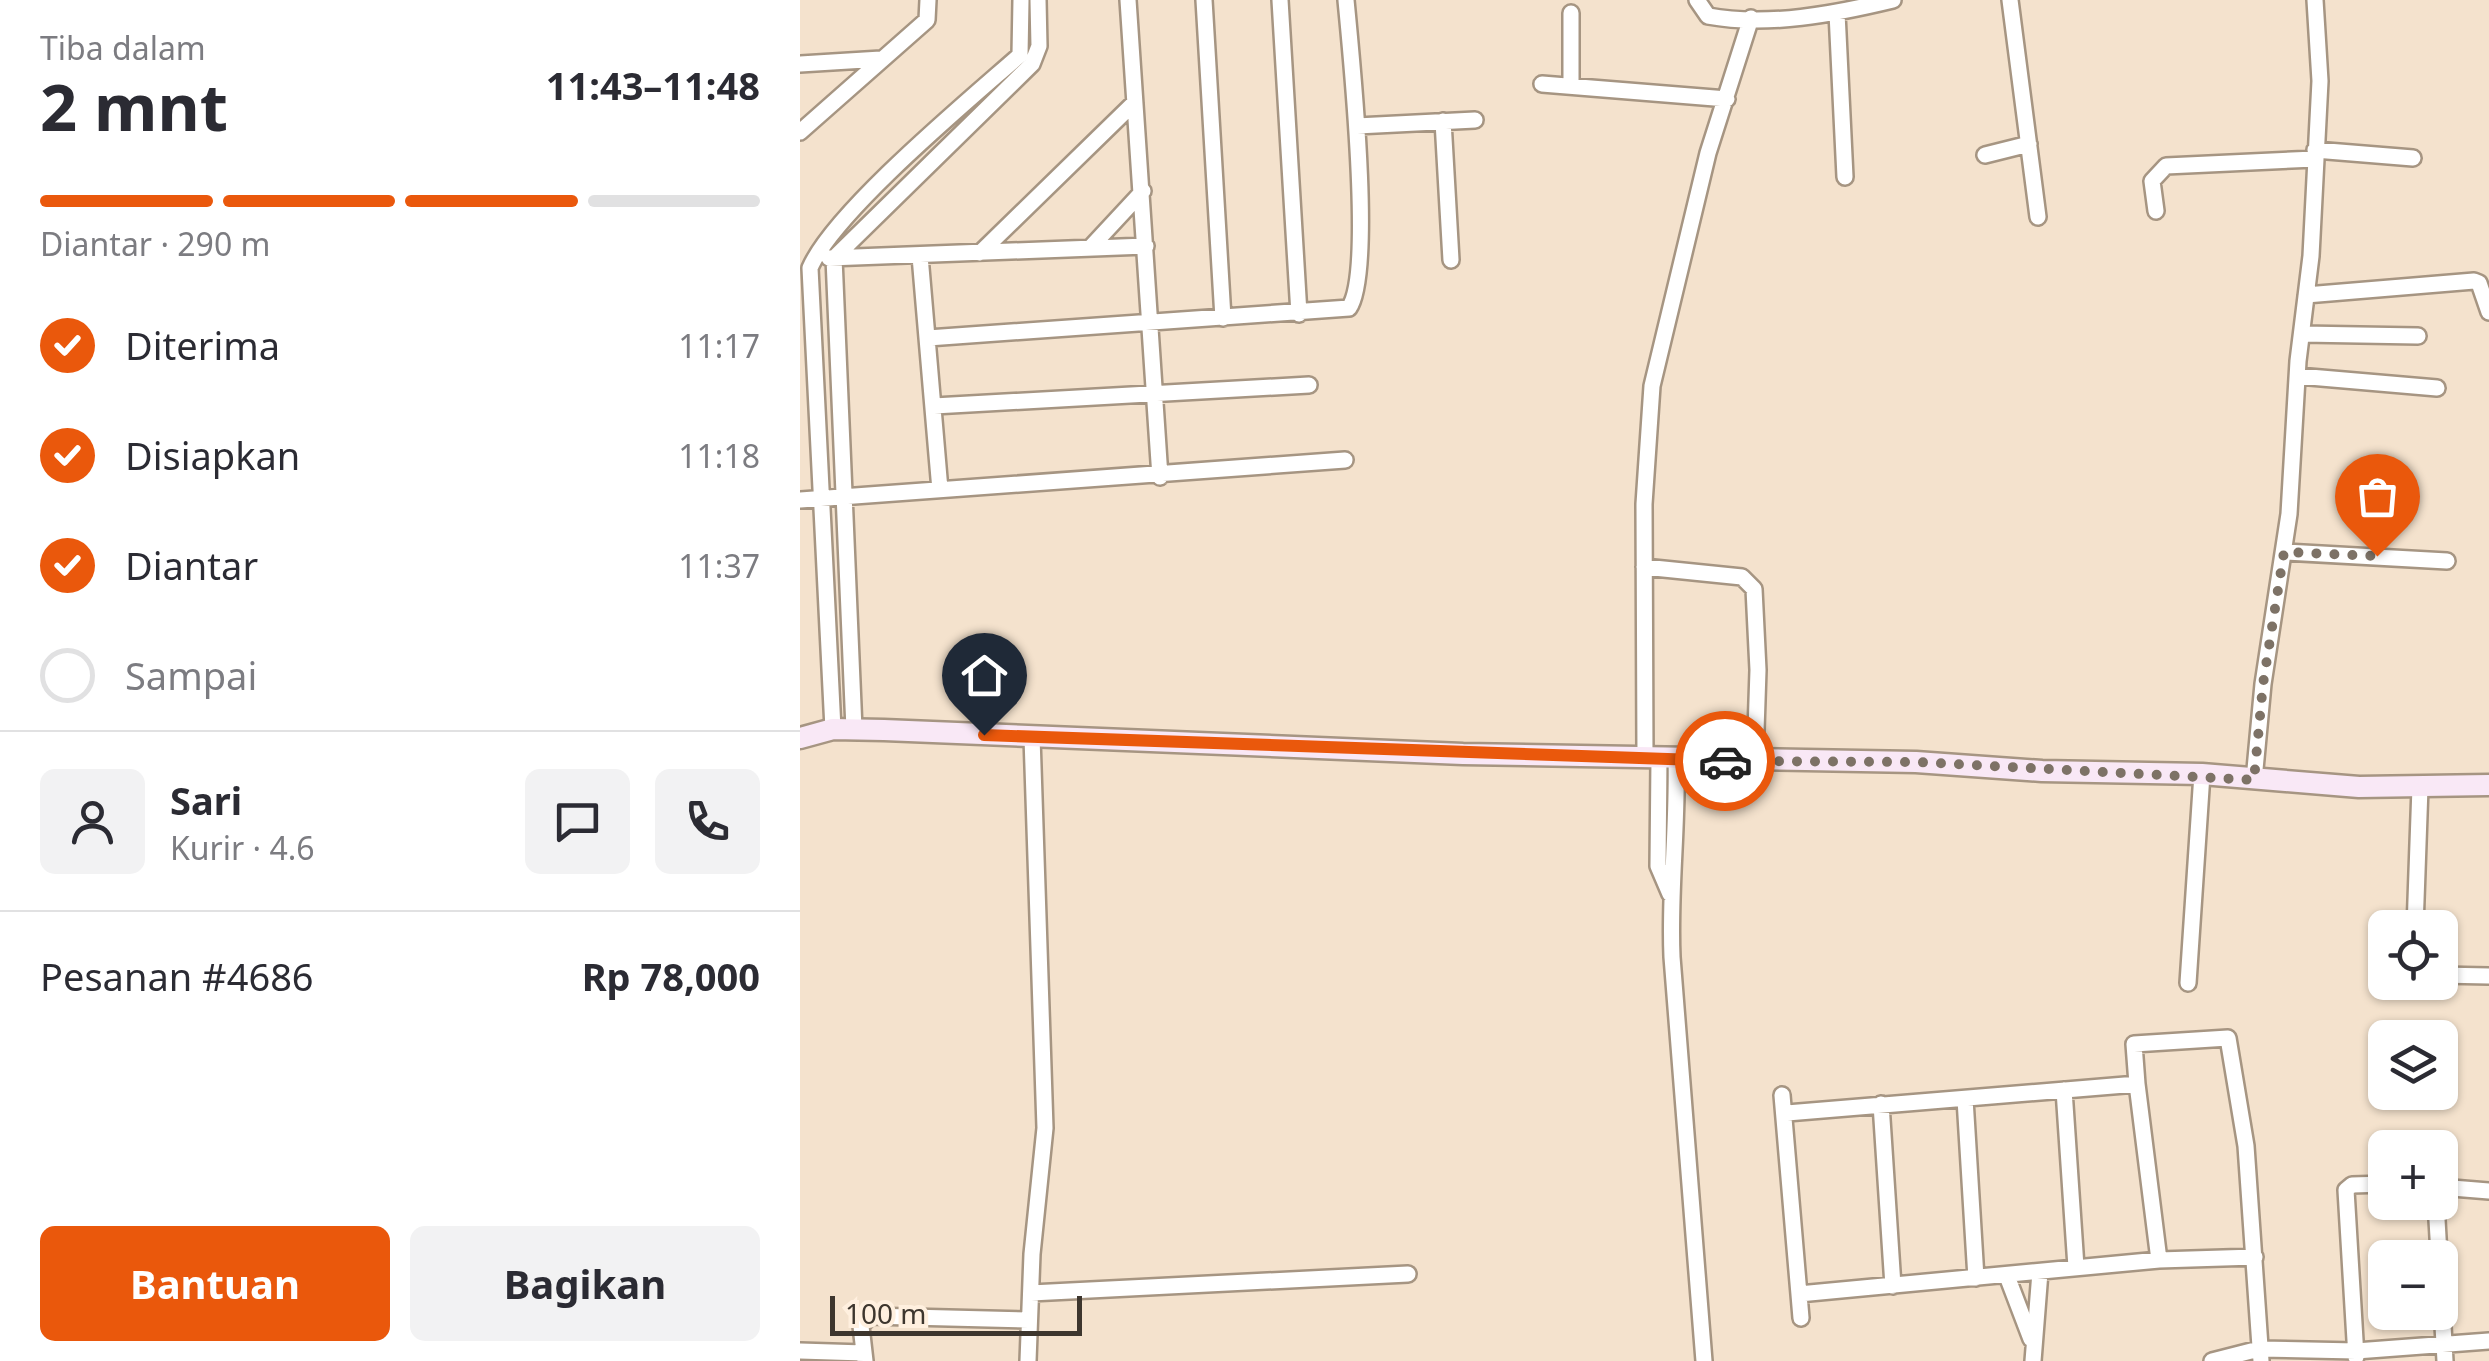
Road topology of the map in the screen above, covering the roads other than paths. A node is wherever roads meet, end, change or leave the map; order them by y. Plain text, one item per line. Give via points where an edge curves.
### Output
1 (928, 0) edge
2 (1021, 0) edge
3 (1038, 0) edge
4 (1128, 0) edge
5 (1204, 0) edge
6 (1280, 0) edge
7 (1346, 0) edge
8 (1697, 0) edge
9 (1893, 0) edge
10 (2010, 0) edge
11 (2314, 0) edge
12 (1571, 13) dead end
13 (1836, 13) junction
14 (1751, 18) junction
15 (881, 59) junction
16 (800, 64) edge
17 (1542, 84) dead end
18 (1571, 84) junction
19 (1727, 100) junction
20 (1135, 102) junction
21 (1476, 120) dead end
22 (1443, 121) junction
23 (1357, 126) junction
24 (800, 132) edge
25 (2030, 144) junction
26 (2315, 154) junction
27 (1985, 155) dead end
28 (2413, 158) dead end
29 (1844, 178) dead end
30 (1143, 191) junction
31 (2156, 211) dead end
32 (2038, 217) dead end
33 (1146, 246) junction
34 (1090, 248) junction
35 (980, 253) junction
36 (816, 256) junction
37 (920, 256) junction
38 (834, 258) junction
39 (1450, 260) dead end
40 (2306, 295) junction
41 (2489, 312) edge
42 (1299, 314) junction
43 (1223, 318) junction
44 (1151, 325) junction
45 (2302, 334) junction
46 (2418, 336) dead end
47 (928, 338) junction
48 (2298, 376) junction
49 (1309, 385) dead end
50 (2438, 388) dead end
51 (1154, 392) junction
52 (934, 406) junction
53 (1345, 460) dead end
54 (1160, 477) junction
55 (940, 490) junction
56 (841, 496) junction
57 (822, 497) junction
58 (800, 500) edge
59 (2284, 552) junction
60 (2447, 561) dead end
61 (1644, 567) junction
62 (844, 729) junction
63 (1032, 737) junction
64 (800, 738) edge
65 (1660, 759) junction
66 (1754, 761) junction
67 (2202, 774) junction
68 (2254, 780) junction
69 (2489, 785) edge
70 (2420, 787) junction
71 (2416, 910) edge
72 (2458, 975) edge
73 (2489, 976) edge
74 (2188, 983) dead end
75 (2137, 1084) junction
76 (2064, 1090) junction
77 (1782, 1095) dead end
78 (1966, 1099) junction
79 (1882, 1104) junction
80 (1787, 1113) junction
81 (2368, 1184) edge
82 (2458, 1188) edge
83 (2489, 1190) edge
84 (2437, 1220) edge
85 (2255, 1258) junction
86 (2159, 1260) junction
87 (2076, 1267) junction
88 (2040, 1272) junction
89 (1408, 1274) dead end
90 (2007, 1276) junction
91 (1976, 1278) junction
92 (1893, 1286) junction
93 (1030, 1293) junction
94 (1799, 1294) junction
95 (1801, 1318) dead end
96 (1029, 1320) junction
97 (2031, 1339) junction
98 (2489, 1342) edge
99 (800, 1351) edge
100 (2329, 1352) junction
101 (2444, 1354) edge
102 (2260, 1355) edge
103 (2356, 1356) edge
104 (865, 1357) edge
105 (1028, 1361) edge
106 (1704, 1361) edge
107 (2032, 1361) edge
108 (2212, 1361) edge
109 (2307, 1361) edge

1 - 15 street via 927,20
2 - 36 street via 1020,55 860,204
3 - 38 street via 1039,46 1032,64
4 - 20 street
5 - 43 street
6 - 42 street
7 - 23 street
8 - 14 street via 1708,16
9 - 13 street
10 - 25 street
11 - 26 street via 2320,81
12 - 18 street
13 - 14 street
13 - 29 street
14 - 19 street
15 - 16 street
15 - 24 street
17 - 18 street
18 - 19 street
19 - 61 street via 1652,386
20 - 30 street
20 - 35 street
21 - 22 street
22 - 23 street
22 - 39 street
23 - 42 street via 1355,298 1346,310
25 - 27 street
25 - 32 street
26 - 28 street
26 - 31 street via 2166,166 2152,181
26 - 40 street
30 - 33 street
30 - 34 street
33 - 34 street
33 - 44 street
34 - 35 street
35 - 37 street
36 - 38 street
36 - 57 street via 810,268
37 - 38 street
37 - 47 street
38 - 56 street
40 - 41 street via 2474,281
40 - 45 street
42 - 43 street
43 - 44 street
44 - 47 street
44 - 51 street
45 - 46 street
45 - 48 street
47 - 52 street
48 - 50 street
48 - 59 street
49 - 51 street
51 - 52 street
51 - 54 street
52 - 55 street
53 - 54 street
54 - 55 street
55 - 56 street
56 - 57 street
56 - 62 street
57 - 58 street
57 - 62 street
59 - 60 street
59 - 68 street
61 - 65 street
61 - 66 street via 1742,577 1754,589
62 - 63 main road
62 - 64 main road
63 - 65 main road
63 - 93 street via 1045,1128
65 - 66 main road
65 - 106 street via 1677,864 1670,894
66 - 67 main road
67 - 68 main road
67 - 74 street
68 - 70 main road
69 - 70 main road
70 - 71 street
72 - 73 street
75 - 76 street
75 - 85 street via 2134,1044 2228,1038
75 - 86 street
76 - 78 street
76 - 87 street
77 - 80 street
78 - 79 street
78 - 91 street
79 - 80 street
79 - 92 street
80 - 94 street
81 - 103 street via 2346,1190
82 - 83 street
84 - 101 street
85 - 86 street
85 - 102 street
86 - 87 street
87 - 88 street
88 - 90 street
88 - 97 street
89 - 93 street
90 - 91 street
90 - 97 street
91 - 92 street
92 - 94 street
93 - 96 street
94 - 95 street
96 - 104 street via 870,1316 861,1326
96 - 105 street
97 - 107 street
98 - 101 street
99 - 104 street
100 - 102 street
100 - 103 street
100 - 109 street
101 - 103 street
102 - 108 street

